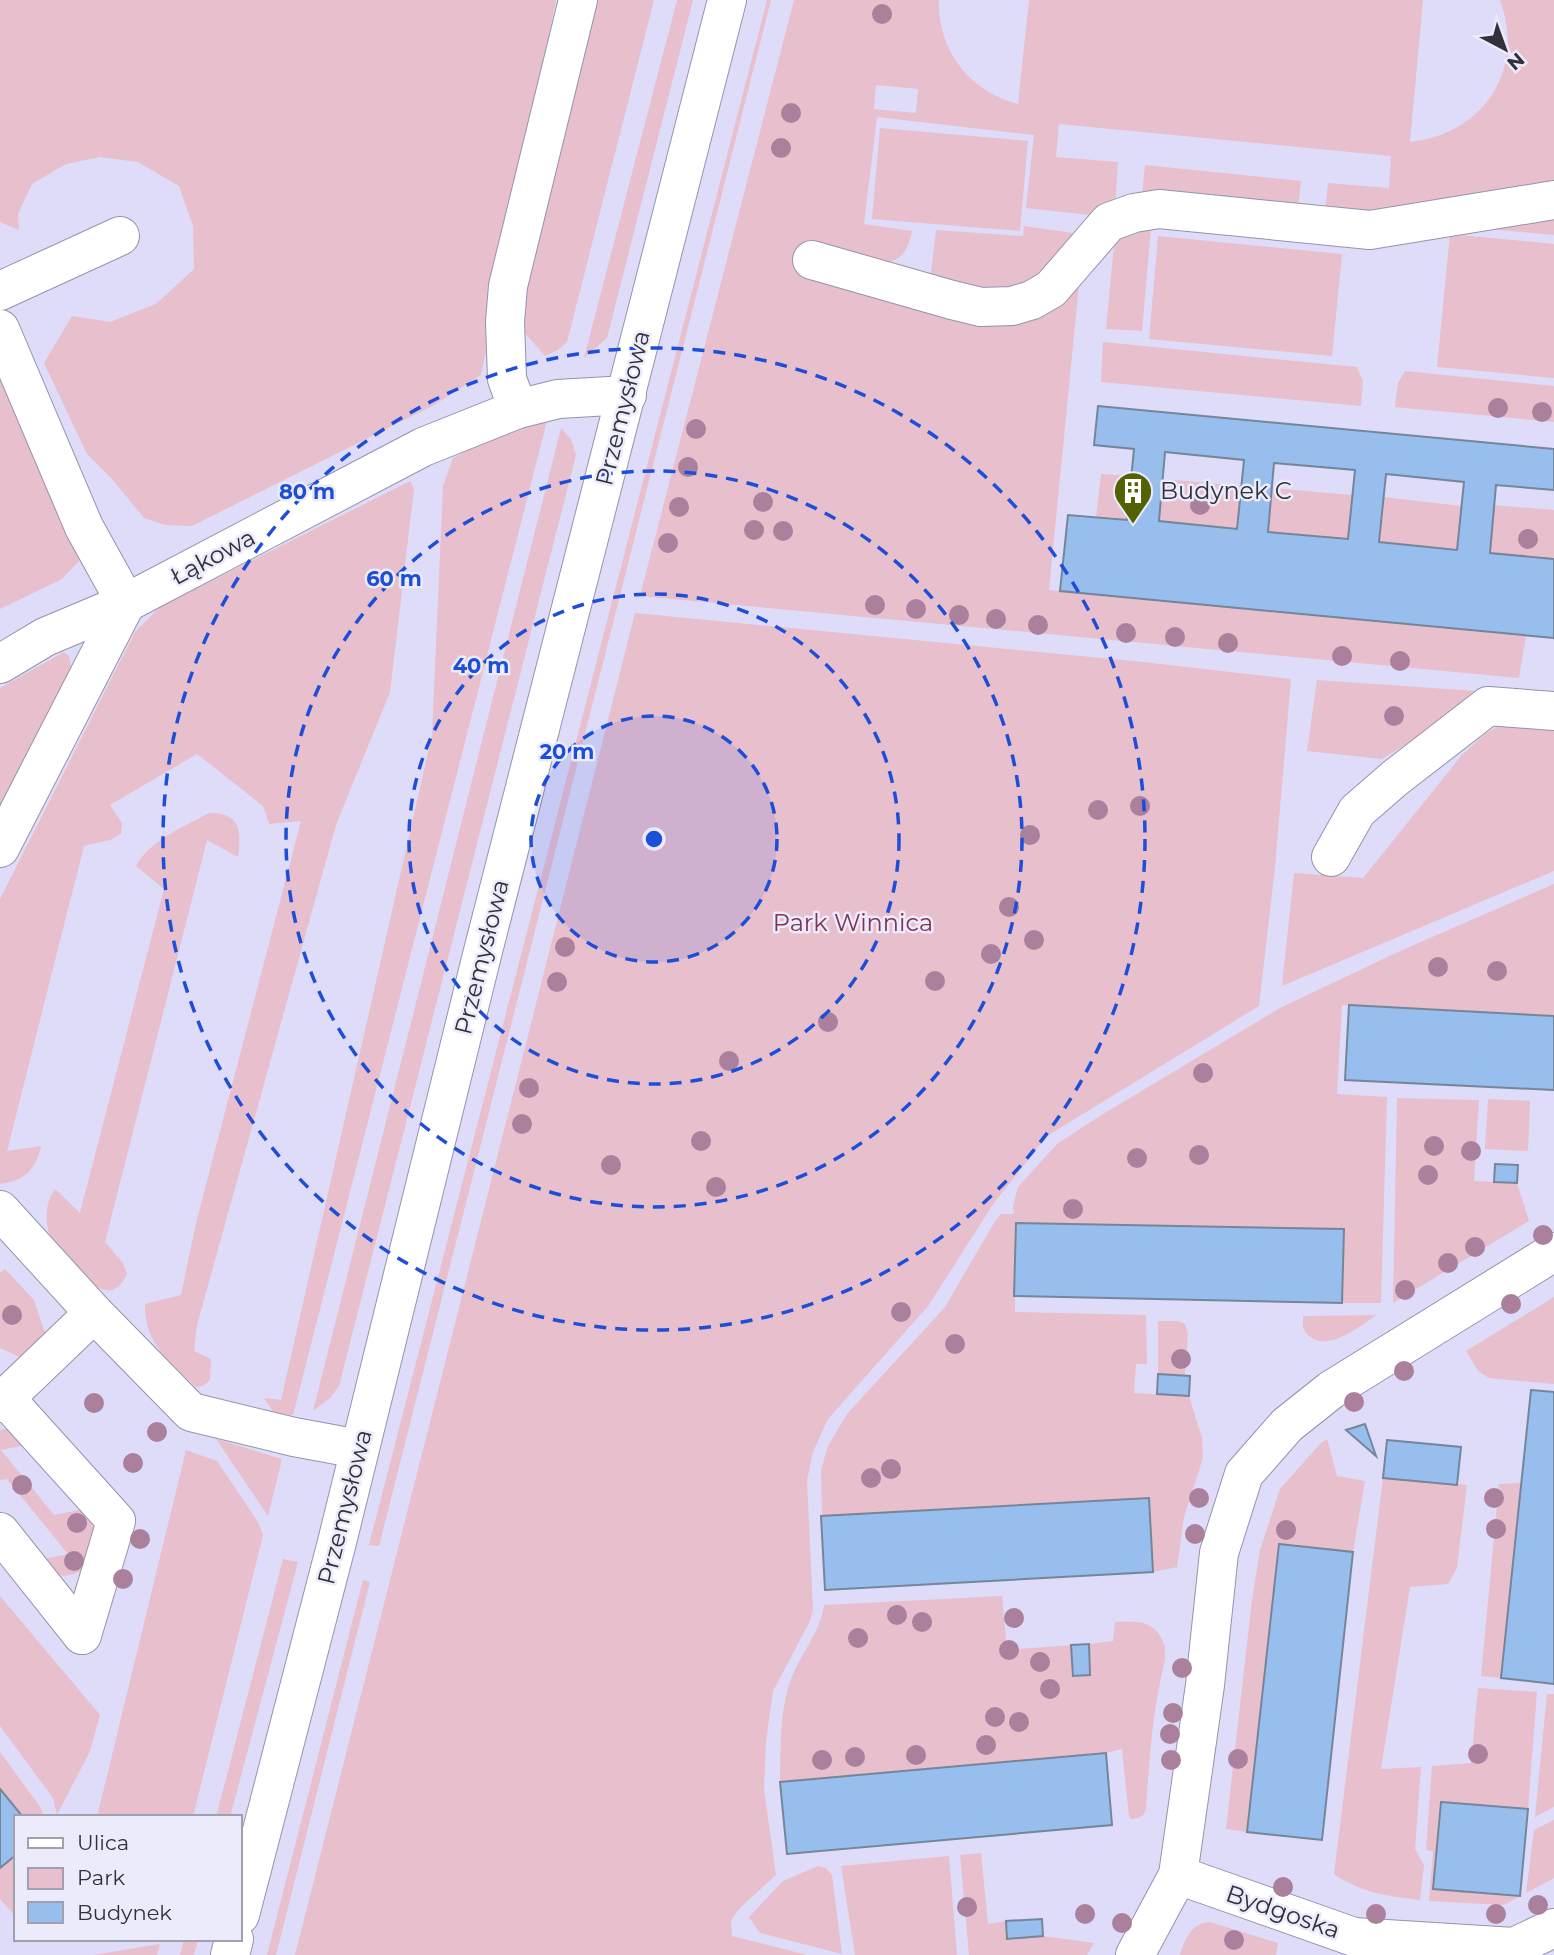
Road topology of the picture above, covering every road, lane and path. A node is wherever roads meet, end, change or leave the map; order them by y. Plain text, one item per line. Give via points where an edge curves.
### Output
1 (578, 0) edge
2 (727, 0) edge
3 (1554, 200) edge
4 (120, 236) dead end
5 (812, 260) dead end
6 (0, 291) edge
7 (0, 329) edge
8 (627, 395) junction
9 (518, 409) junction
10 (125, 603) junction
11 (0, 664) edge
12 (1554, 712) edge
13 (0, 848) edge
14 (1331, 857) dead end
15 (6, 1215) edge
16 (1554, 1252) edge
17 (94, 1313) junction
18 (3, 1401) edge
19 (359, 1449) junction
20 (0, 1532) edge
21 (1178, 1875) junction
22 (242, 1907) edge
23 (1554, 1928) edge
24 (1135, 1955) edge

1 - 9 street via 508,286 507,379
2 - 8 street, Przemysłowa
3 - 5 street via 1370,230 1158,209 1134,213 1109,222 1051,289 1012,306 981,307
4 - 6 street
7 - 10 street via 84,527
8 - 9 street, Łąkowa via 558,399
8 - 19 street, Przemysłowa
9 - 10 street, Łąkowa via 423,447
10 - 11 street, Łąkowa via 45,637
10 - 13 street
12 - 14 street via 1488,706 1357,811
15 - 17 street
16 - 21 street via 1331,1390 1287,1425 1244,1474 1219,1552
17 - 18 street
17 - 19 street via 191,1412
18 - 20 street via 116,1521 82,1635
19 - 22 street, Przemysłowa
21 - 23 street, Bydgoska via 1354,1937 1514,1947
21 - 24 street

